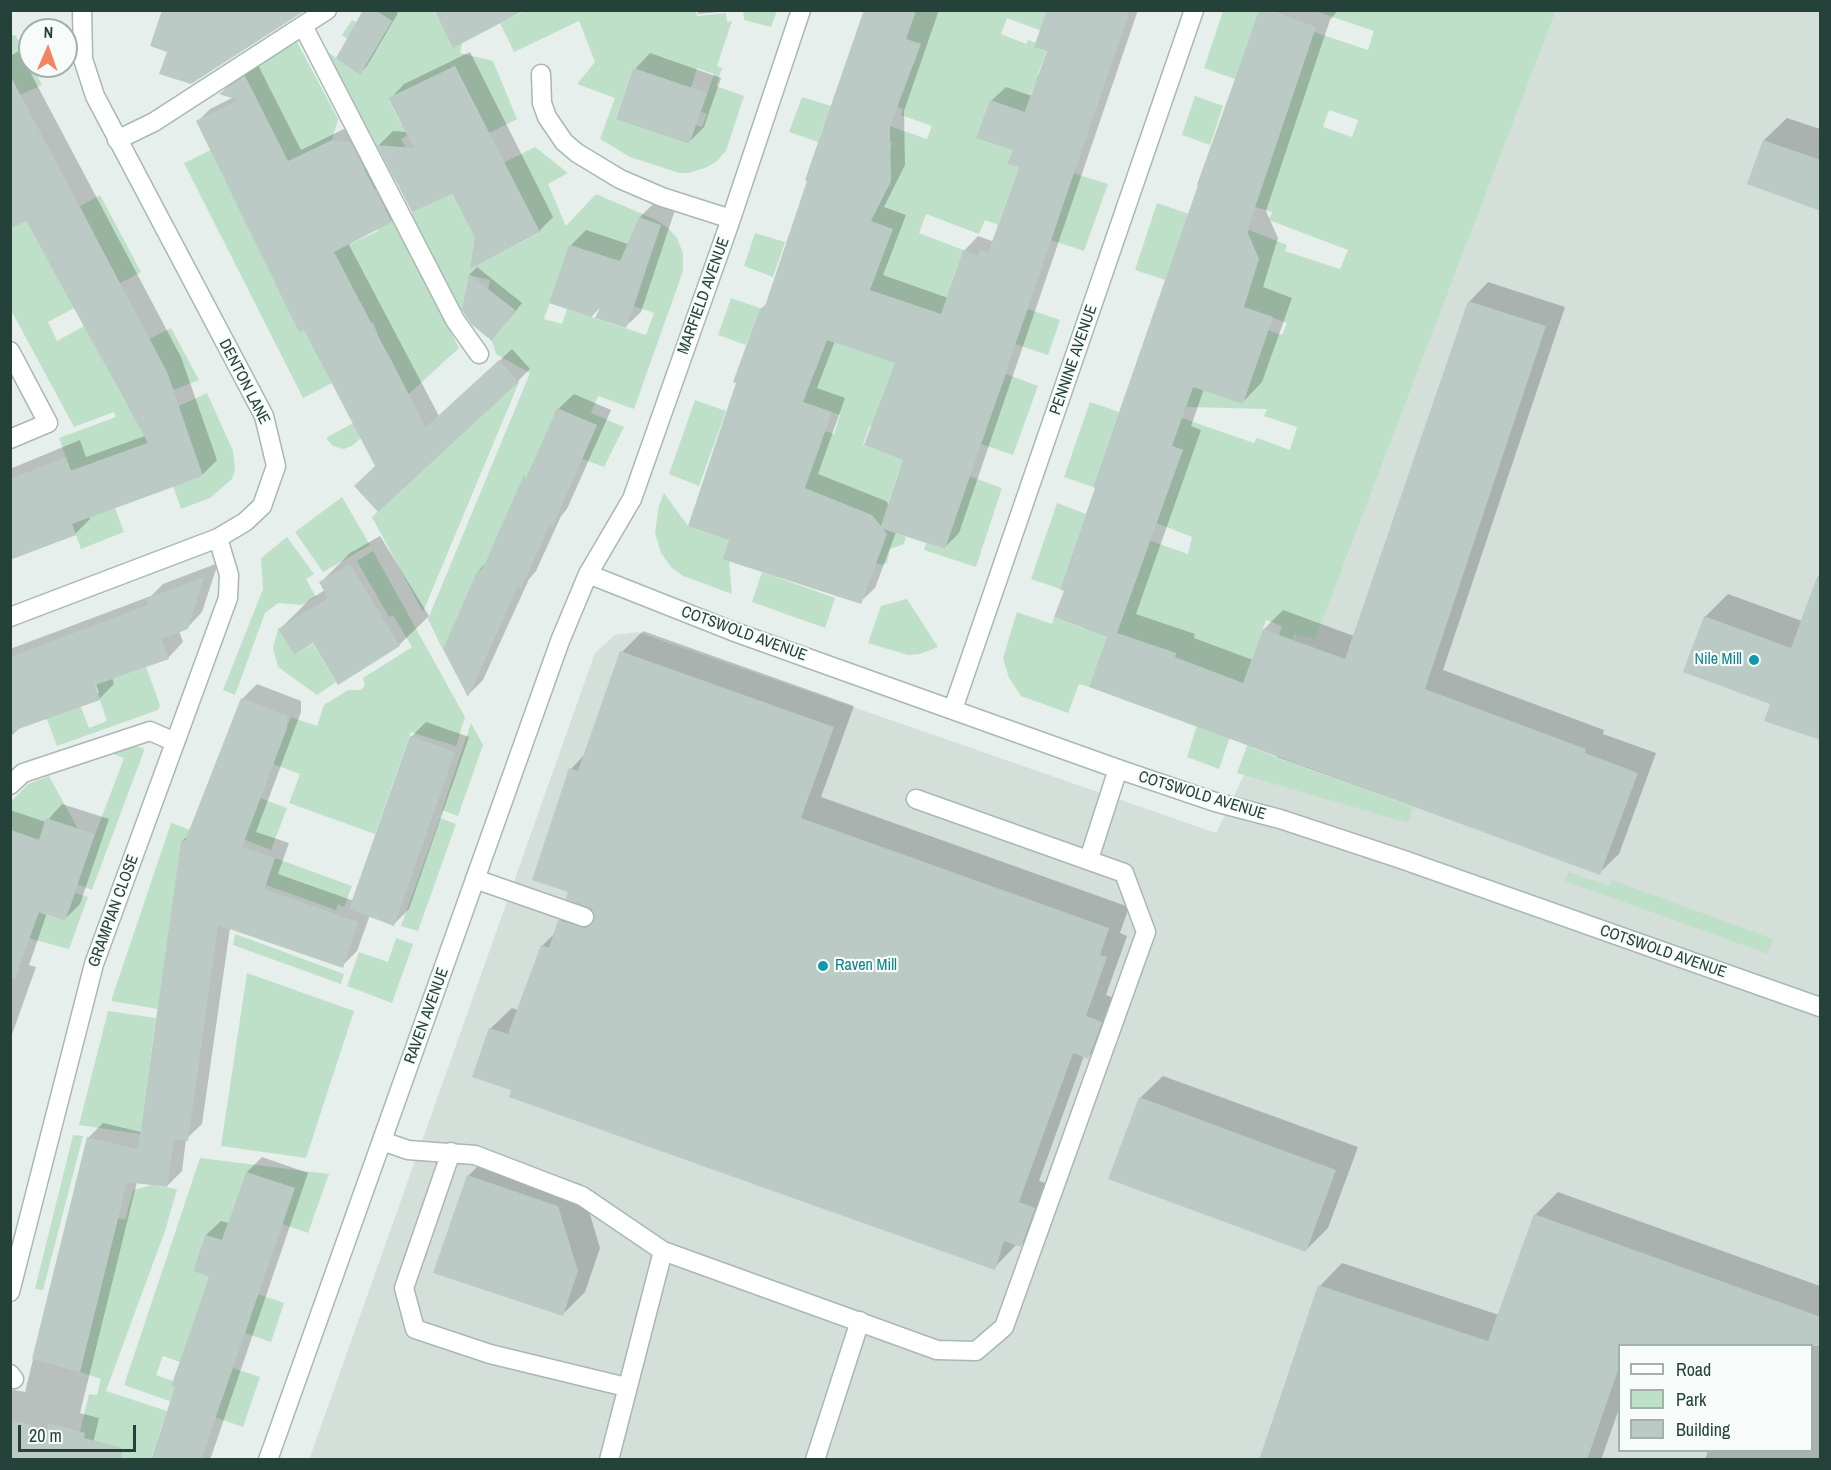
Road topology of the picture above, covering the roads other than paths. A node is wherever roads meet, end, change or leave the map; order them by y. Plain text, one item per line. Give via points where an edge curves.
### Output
1 (82, 10) edge
2 (327, 10) edge
3 (801, 10) edge
4 (1194, 10) edge
5 (303, 26) junction
6 (540, 74) dead end
7 (117, 140) junction
8 (731, 219) junction
9 (10, 351) edge
10 (479, 354) dead end
11 (10, 439) edge
12 (218, 538) junction
13 (588, 574) junction
14 (10, 617) edge
15 (953, 709) junction
16 (175, 742) junction
17 (1118, 769) junction
18 (10, 785) edge
19 (916, 800) dead end
20 (1089, 860) junction
21 (475, 879) junction
22 (584, 918) dead end
23 (1821, 1007) edge
24 (382, 1141) junction
25 (451, 1152) junction
26 (663, 1251) junction
27 (10, 1292) edge
28 (860, 1321) junction
29 (626, 1387) junction
30 (268, 1460) edge
31 (609, 1460) edge
32 (815, 1460) edge

1 - 7 street, DENTON LANE via 83,59 95,96
2 - 5 street
3 - 8 street, MARFIELD AVENUE
4 - 15 street, PENNINE AVENUE
5 - 7 street via 154,122
5 - 10 street via 455,320
6 - 8 street via 547,117 564,142 582,157 662,197
7 - 12 street, DENTON LANE via 264,416 273,443 276,466 262,506
8 - 13 street, MARFIELD AVENUE via 630,504
9 - 11 street via 48,423
12 - 14 street, DENTON LANE
12 - 16 street, GRAMPIAN CLOSE via 230,587
13 - 15 street, COTSWOLD AVENUE via 732,631
13 - 21 street, RAVEN AVENUE
15 - 17 street, COTSWOLD AVENUE
16 - 18 street via 150,731 23,773
16 - 27 street, GRAMPIAN CLOSE via 94,964
17 - 20 street
17 - 23 street, COTSWOLD AVENUE via 1401,859
19 - 20 street
20 - 28 street via 1124,873 1146,932 1004,1327 976,1351 937,1350
21 - 22 street
21 - 24 street, RAVEN AVENUE
24 - 25 street via 408,1150
24 - 30 street, RAVEN AVENUE
25 - 26 street via 475,1155 582,1196
25 - 29 street via 404,1288 415,1329 490,1354
26 - 28 street
26 - 29 street
28 - 32 street
29 - 31 street

